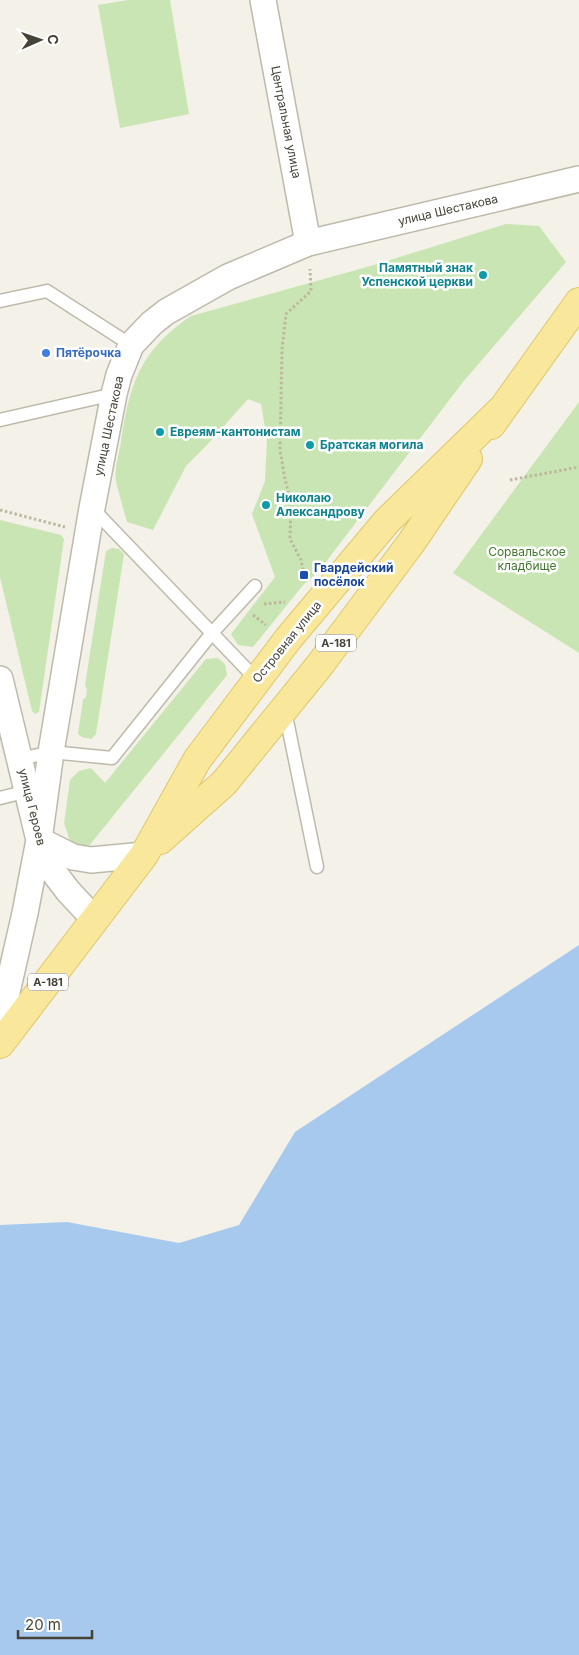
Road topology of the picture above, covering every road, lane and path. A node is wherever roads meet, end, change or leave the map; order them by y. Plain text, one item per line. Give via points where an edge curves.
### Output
1 (263, 0) edge
2 (579, 179) edge
3 (308, 243) junction
4 (0, 301) edge
5 (579, 302) edge
6 (131, 345) junction
7 (114, 394) junction
8 (501, 410) junction
9 (0, 420) edge
10 (579, 467) edge
11 (510, 480) dead end
12 (92, 508) junction
13 (0, 510) edge
14 (69, 528) dead end
15 (255, 586) dead end
16 (306, 588) dead end
17 (288, 601) dead end
18 (238, 604) junction
19 (269, 627) dead end
20 (212, 633) junction
21 (0, 679) edge
22 (256, 679) junction
23 (284, 708) junction
24 (50, 752) junction
25 (20, 759) junction
26 (28, 791) junction
27 (0, 798) edge
28 (39, 840) junction
29 (144, 855) junction
30 (317, 867) dead end
31 (95, 920) junction
32 (0, 1023) edge
33 (0, 1044) edge

1 - 3 street, Центральная улица
2 - 3 street, улица Шестакова
3 - 6 street, улица Шестакова via 228,277 166,312
3 - 16 path via 311,290 286,314 284,328 280,450 291,504 290,539 301,560
4 - 6 lane via 47,290
5 - 8 main road, Островная улица / А-181
6 - 7 street, улица Шестакова
7 - 9 lane
7 - 12 street, улица Шестакова
8 - 22 main road, Островная улица / А-181 via 388,520
8 - 23 main road, Островная улица / А-181 via 411,542
10 - 11 path
12 - 20 lane
12 - 24 street, улица Шестакова
13 - 14 path
15 - 18 lane
17 - 18 path
18 - 19 path
18 - 20 lane
20 - 22 lane
20 - 24 lane via 112,758
21 - 25 street, улица Героев
22 - 23 main road
22 - 29 main road, Островная улица / А-181 via 197,760
23 - 29 main road, Островная улица / А-181 via 224,783
23 - 30 lane
24 - 25 lane
24 - 28 street, улица Шестакова
25 - 26 street, улица Героев
26 - 27 lane
26 - 28 street, улица Героев
28 - 29 street via 73,857 91,860
28 - 31 street, улица Героев via 49,866
28 - 32 street, улица Шестакова via 26,913
29 - 31 main road, Островная улица / А-181
31 - 33 main road, Островная улица / А-181

